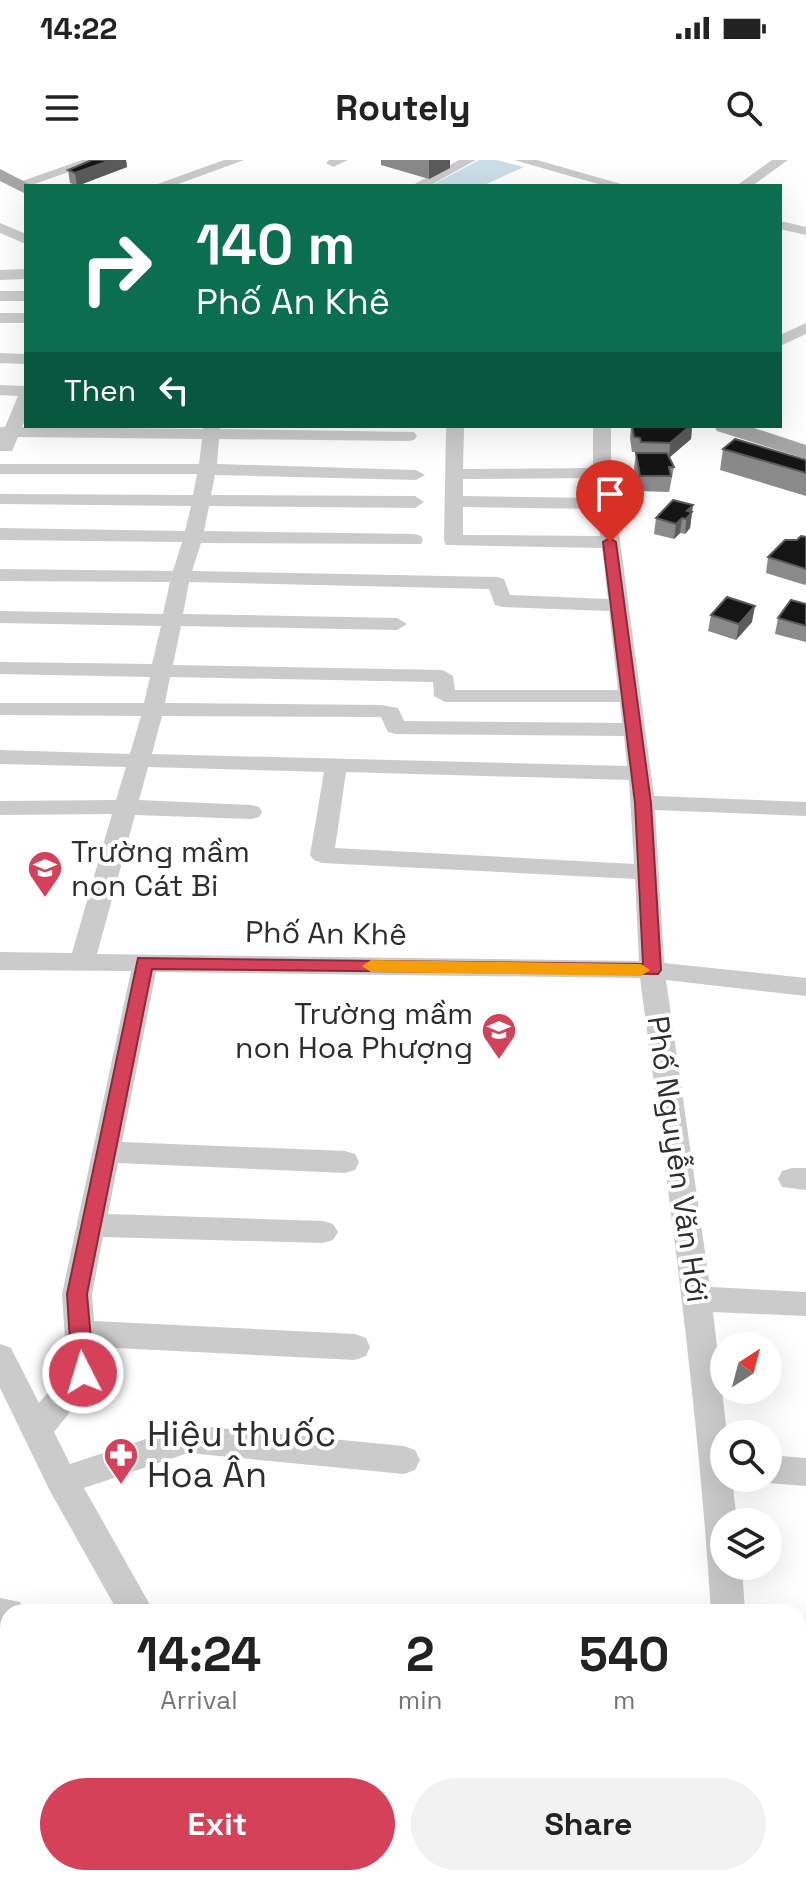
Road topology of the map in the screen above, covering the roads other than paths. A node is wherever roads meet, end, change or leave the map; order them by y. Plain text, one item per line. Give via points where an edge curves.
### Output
1 (96, 160) edge
2 (237, 160) edge
3 (469, 160) edge
4 (525, 160) edge
5 (775, 161) edge
6 (576, 174) junction
7 (12, 183) edge
8 (165, 184) edge
9 (422, 184) edge
10 (562, 184) edge
11 (612, 184) edge
12 (746, 184) edge
13 (4, 223) edge
14 (782, 225) edge
15 (806, 231) edge
16 (24, 238) edge
17 (24, 274) edge
18 (0, 275) edge
19 (0, 296) edge
20 (24, 296) edge
21 (0, 318) edge
22 (24, 318) edge
23 (806, 328) edge
24 (782, 340) edge
25 (0, 358) edge
26 (24, 359) edge
27 (0, 390) edge
28 (24, 393) edge
29 (24, 397) edge
30 (602, 428) edge
31 (730, 428) edge
32 (455, 429) dead end
33 (212, 431) edge
34 (6, 432) edge
35 (408, 436) dead end
36 (803, 457) edge
37 (0, 462) edge
38 (0, 469) edge
39 (207, 469) junction
40 (602, 473) junction
41 (455, 474) junction
42 (416, 475) dead end
43 (0, 499) edge
44 (201, 499) junction
45 (454, 501) junction
46 (415, 502) dead end
47 (606, 504) junction
48 (0, 534) edge
49 (194, 535) junction
50 (414, 540) dead end
51 (610, 542) junction
52 (0, 575) edge
53 (181, 576) junction
54 (617, 605) junction
55 (0, 617) edge
56 (172, 619) junction
57 (397, 624) dead end
58 (0, 668) edge
59 (159, 672) junction
60 (629, 696) junction
61 (0, 709) edge
62 (153, 711) junction
63 (634, 730) junction
64 (0, 757) edge
65 (138, 761) junction
66 (336, 766) junction
67 (639, 773) junction
68 (643, 803) junction
69 (125, 807) junction
70 (0, 808) edge
71 (806, 809) edge
72 (251, 812) dead end
73 (647, 872) junction
74 (0, 961) edge
75 (82, 962) junction
76 (145, 963) junction
77 (652, 970) junction
78 (806, 987) edge
79 (106, 1152) junction
80 (345, 1162) dead end
81 (91, 1225) junction
82 (323, 1232) dead end
83 (697, 1299) junction
84 (806, 1304) edge
85 (80, 1333) junction
86 (355, 1347) dead end
87 (0, 1357) edge
88 (714, 1420) edge
89 (36, 1431) junction
90 (404, 1460) dead end
91 (782, 1470) edge
92 (806, 1472) edge
93 (62, 1481) junction
94 (726, 1580) edge
95 (132, 1604) edge
96 (727, 1604) edge

1 - 7 street
2 - 8 street
3 - 9 street
4 - 6 street
5 - 12 street
6 - 10 street
6 - 11 street
13 - 16 street
14 - 15 street
17 - 18 street
19 - 20 street
21 - 22 street
23 - 24 street
25 - 26 street
27 - 28 street
29 - 34 street
30 - 40 street, Phố Nguyễn Văn Hới
31 - 36 main road
32 - 41 street
33 - 34 street
33 - 35 street
33 - 39 street
34 - 37 street
38 - 39 street
39 - 42 street
39 - 44 street
40 - 41 street
40 - 47 street, Phố Nguyễn Văn Hới
41 - 45 street
43 - 44 street
44 - 46 street
44 - 49 street
45 - 47 street
45 - 51 street via 453,541
47 - 51 street, Phố Nguyễn Văn Hới
48 - 49 street
49 - 50 street
49 - 53 street
51 - 54 street, Phố Nguyễn Văn Hới
52 - 53 street
53 - 54 street via 497,583 502,601
53 - 56 street
54 - 60 street, Phố Nguyễn Văn Hới
55 - 56 street
56 - 57 street
56 - 59 street
58 - 59 street
59 - 60 street via 443,676 445,696
59 - 62 street
60 - 63 street, Phố Nguyễn Văn Hới
61 - 62 street
62 - 63 street via 381,711 390,713 396,727
62 - 65 street
63 - 67 street, Phố Nguyễn Văn Hới
64 - 65 street
65 - 66 street
65 - 69 street
66 - 67 street
66 - 73 street via 322,855
67 - 68 street, Phố Nguyễn Văn Hới
68 - 71 street
68 - 73 street, Phố Nguyễn Văn Hới
69 - 70 street
69 - 72 street
69 - 75 street
73 - 77 street, Phố Nguyễn Văn Hới
74 - 75 street, Phố An Khê
75 - 76 street, Phố An Khê
76 - 77 street, Phố An Khê
76 - 79 street
77 - 78 street, Phố An Khê
77 - 83 street, Phố Nguyễn Văn Hới
79 - 80 street
79 - 81 street
81 - 82 street
81 - 85 street via 77,1294
83 - 84 street
83 - 88 street, Phố Nguyễn Văn Hới
85 - 86 street
85 - 89 street via 83,1373
87 - 89 street
89 - 93 street
90 - 93 street via 188,1439
91 - 92 street
93 - 95 street
94 - 96 street

